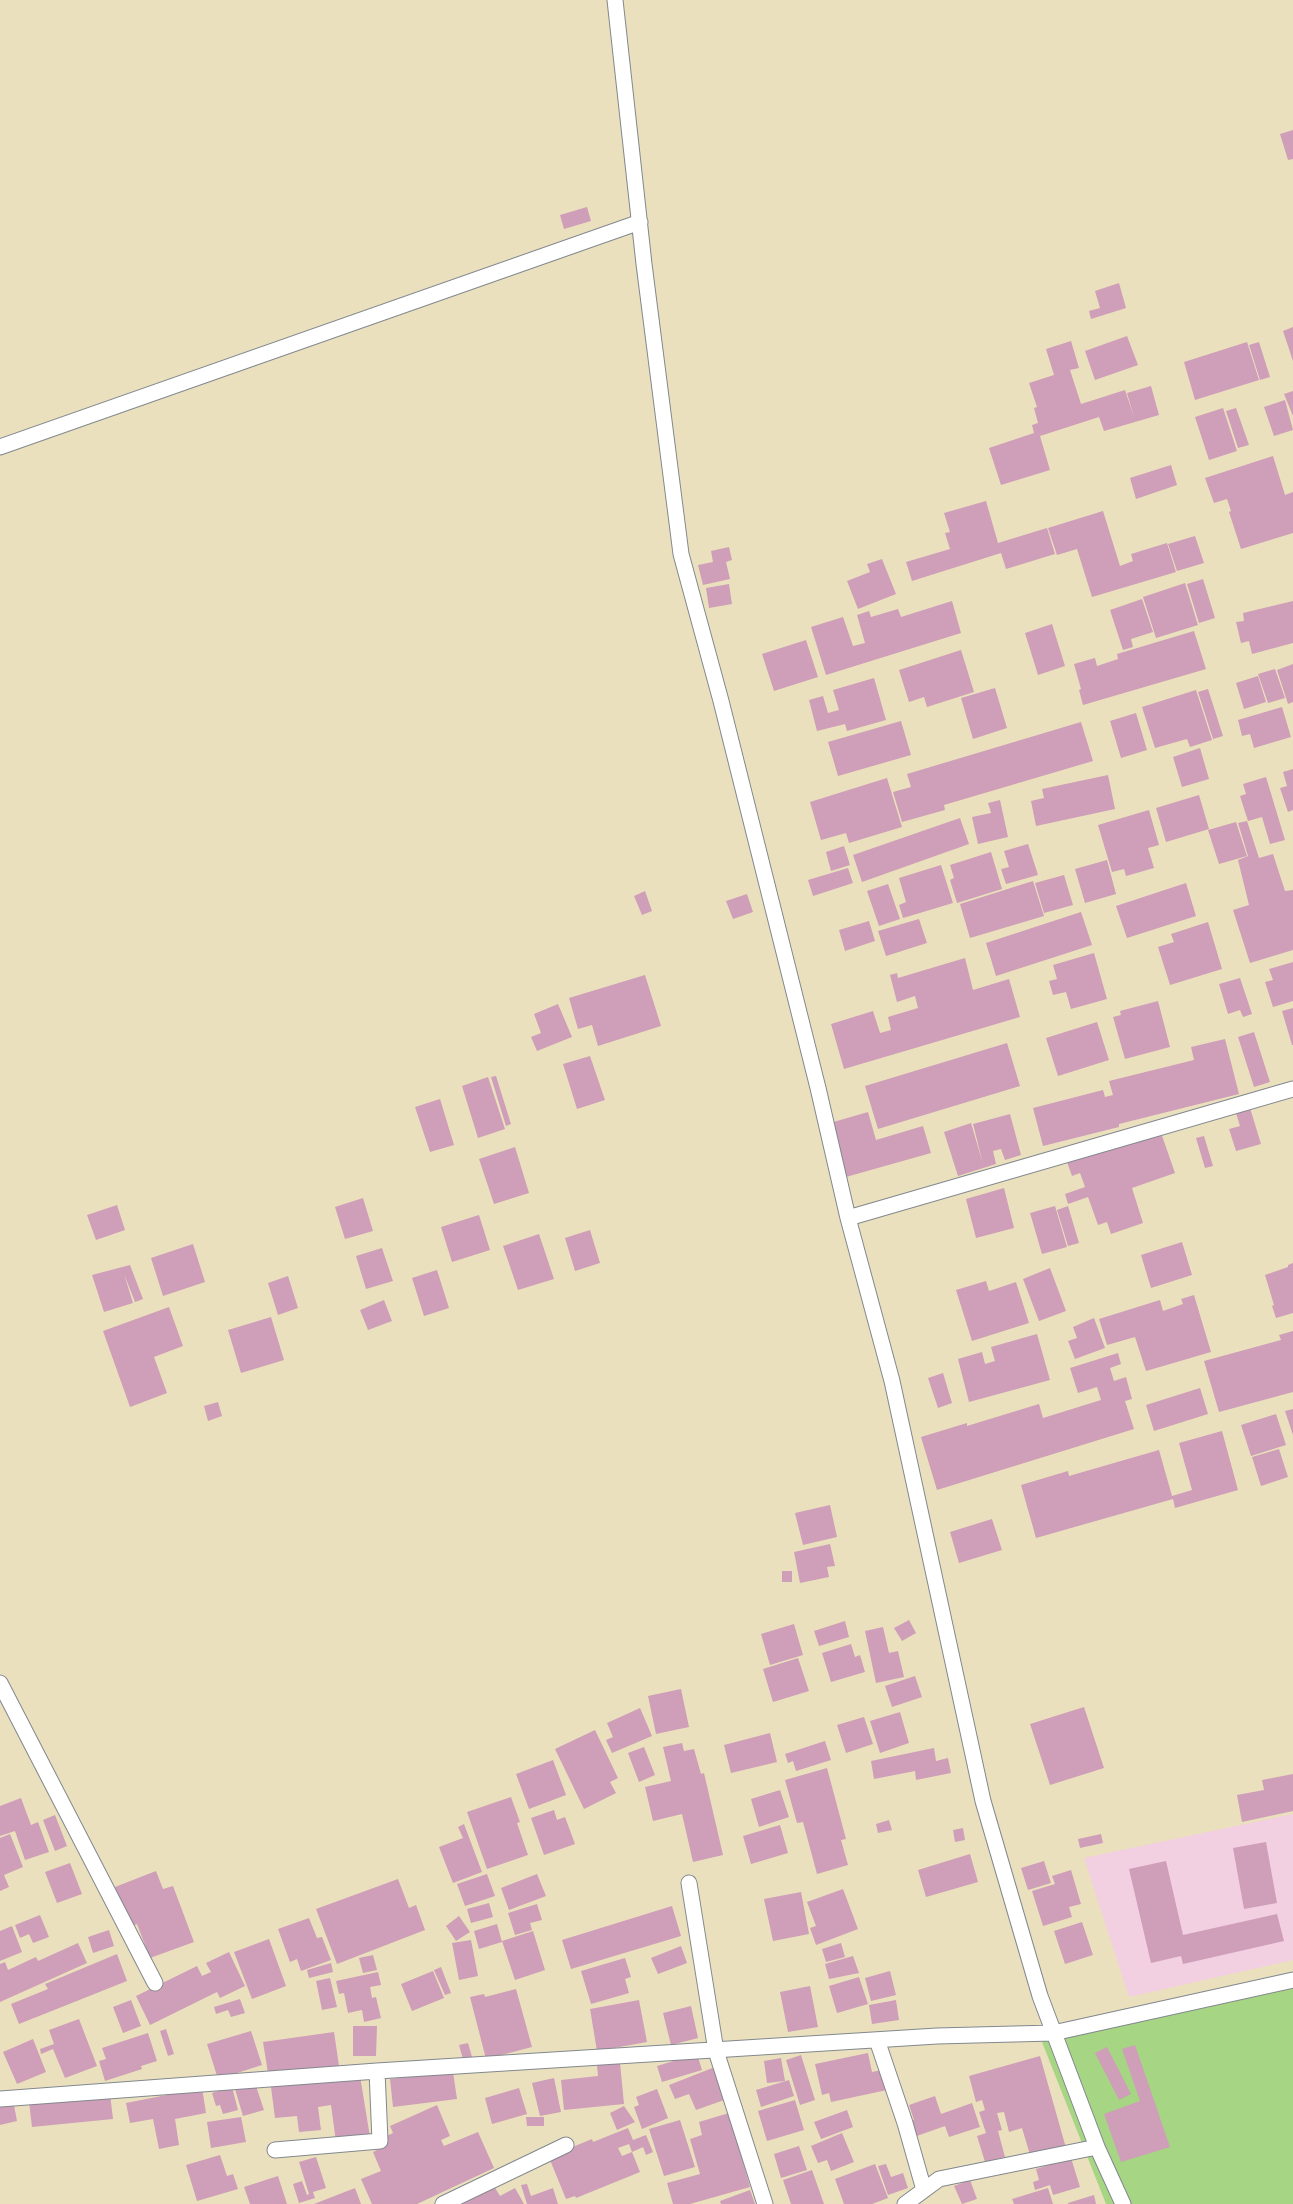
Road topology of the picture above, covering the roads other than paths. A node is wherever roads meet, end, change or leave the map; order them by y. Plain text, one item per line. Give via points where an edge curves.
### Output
1 (615, 0) edge
2 (640, 222) junction
3 (0, 447) edge
4 (1293, 1089) edge
5 (848, 1218) junction
6 (0, 1683) edge
7 (689, 1883) dead end
8 (1293, 1980) edge
9 (155, 1983) dead end
10 (1053, 2033) junction
11 (877, 2040) junction
12 (716, 2051) junction
13 (377, 2071) junction
14 (0, 2099) edge
15 (566, 2145) dead end
16 (1097, 2147) junction
17 (275, 2150) dead end
18 (924, 2190) junction
19 (443, 2204) edge
20 (765, 2204) edge
21 (905, 2204) edge
22 (1123, 2204) edge

1 - 2 street
2 - 3 street
2 - 5 street via 681,554
4 - 5 street
5 - 10 street via 892,1381 983,1801
6 - 9 street
7 - 12 street
8 - 10 street
10 - 11 street
10 - 16 street
11 - 12 street
11 - 18 street
12 - 13 street
12 - 20 street
13 - 14 street
13 - 17 street via 380,2141
15 - 19 street
16 - 18 street via 939,2180
16 - 22 street
18 - 21 street

